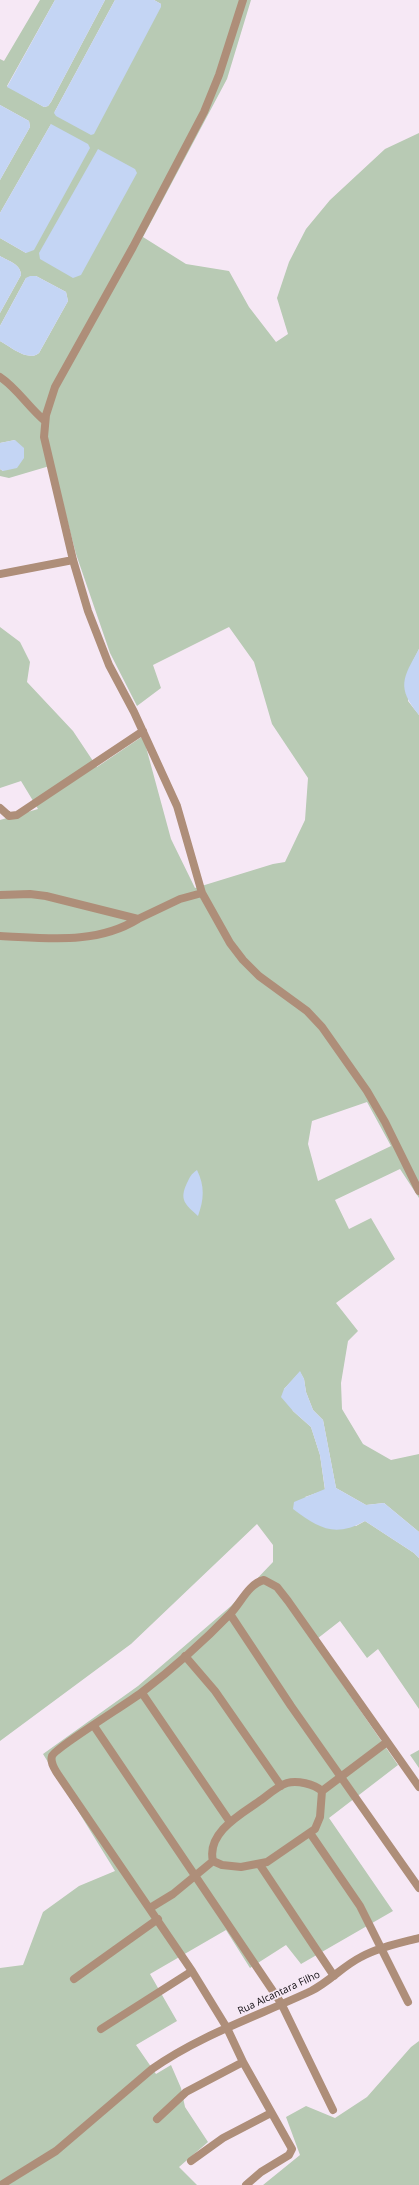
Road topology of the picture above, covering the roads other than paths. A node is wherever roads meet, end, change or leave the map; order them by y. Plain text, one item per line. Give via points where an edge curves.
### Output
1 (242, 0) edge
2 (0, 377) edge
3 (44, 422) junction
4 (73, 560) junction
5 (0, 574) edge
6 (143, 731) junction
7 (0, 808) edge
8 (202, 893) junction
9 (0, 895) edge
10 (138, 919) junction
11 (0, 936) edge
12 (419, 1191) edge
13 (230, 1614) junction
14 (185, 1656) junction
15 (142, 1693) junction
16 (94, 1726) junction
17 (387, 1742) junction
18 (341, 1777) junction
19 (281, 1786) junction
20 (419, 1787) edge
21 (322, 1791) junction
22 (230, 1822) junction
23 (310, 1832) junction
24 (213, 1861) junction
25 (260, 1865) junction
26 (194, 1875) junction
27 (419, 1888) edge
28 (150, 1908) junction
29 (158, 1919) junction
30 (419, 1938) edge
31 (383, 1948) junction
32 (192, 1971) junction
33 (334, 1976) junction
34 (74, 1979) dead end
35 (408, 2002) dead end
36 (281, 2003) junction
37 (227, 2028) junction
38 (101, 2029) dead end
39 (243, 2062) junction
40 (333, 2110) dead end
41 (271, 2113) junction
42 (157, 2119) dead end
43 (192, 2161) dead end
44 (1, 2185) edge
45 (246, 2185) edge

1 - 3 street via 219,75 204,112 133,247 61,375 49,402
2 - 3 street via 10,384
3 - 4 street via 45,443
4 - 5 street
4 - 6 street via 99,642
6 - 7 street via 18,815 9,816
6 - 8 street via 177,806
8 - 10 street via 180,899
8 - 12 street via 230,943 243,960 307,1011 322,1027 370,1096
9 - 10 street via 46,896
10 - 11 street via 106,933 83,938
13 - 14 street
13 - 17 street via 258,1581 264,1580 277,1587
13 - 18 street
14 - 15 street
14 - 19 street via 215,1691
15 - 16 street
15 - 22 street
16 - 26 street
16 - 28 street via 63,1744 54,1752 51,1761
17 - 18 street
17 - 20 street
18 - 21 street
18 - 27 street
19 - 21 street via 297,1782
19 - 22 street
21 - 23 street via 320,1817
22 - 24 street via 218,1837 212,1853
23 - 25 street
23 - 31 street via 352,1893
24 - 25 street via 228,1866
24 - 26 street
25 - 33 street
26 - 28 street via 173,1894
26 - 36 street
28 - 29 street
29 - 32 street
29 - 34 street
30 - 31 street, Rua Alcantara Filho
31 - 33 street, Rua Alcantara Filho via 361,1957
31 - 35 street
32 - 37 street
32 - 38 street
33 - 36 street, Rua Alcantara Filho via 315,1989
36 - 37 street, Rua Alcantara Filho
36 - 40 street
37 - 39 street
37 - 44 street, Rua Alcantara Filho via 152,2069 56,2151
39 - 41 street
39 - 42 street via 186,2092
41 - 43 street via 222,2138
41 - 45 street via 290,2144 292,2152

